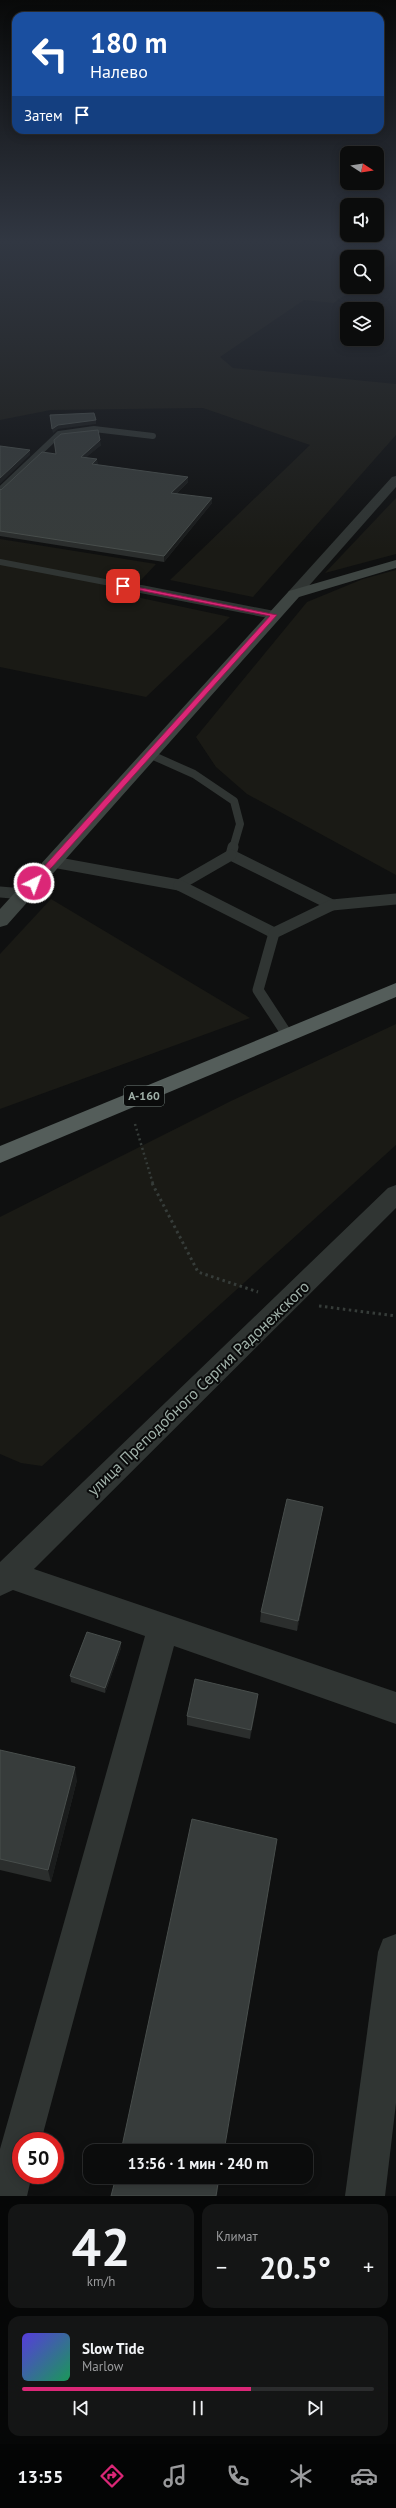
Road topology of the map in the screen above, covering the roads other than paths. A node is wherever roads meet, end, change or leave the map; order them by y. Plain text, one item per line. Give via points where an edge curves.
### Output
1 (153, 436) dead end
2 (396, 480) edge
3 (0, 490) edge
4 (0, 562) edge
5 (396, 564) edge
6 (294, 594) junction
7 (274, 615) junction
8 (149, 754) junction
9 (231, 855) junction
10 (53, 862) junction
11 (179, 885) junction
12 (0, 892) edge
13 (24, 894) junction
14 (396, 899) edge
15 (332, 905) junction
16 (0, 921) edge
17 (274, 933) junction
18 (396, 989) edge
19 (288, 1036) junction
20 (0, 1155) edge
21 (396, 1194) edge
22 (4, 1578) edge
23 (163, 1628) junction
24 (396, 1708) edge
25 (396, 1952) edge
26 (24, 2132) edge
27 (12, 2177) edge
28 (7, 2196) edge
29 (365, 2196) edge

1 - 3 lane via 124,430 72,430 59,434
2 - 6 street
4 - 7 lane
5 - 6 main road
6 - 7 main road
7 - 8 main road
8 - 9 lane via 194,774 234,801 240,824
8 - 10 main road
9 - 11 lane
9 - 15 lane
10 - 11 lane
10 - 13 main road
11 - 17 lane
12 - 13 lane
13 - 16 main road
14 - 15 lane
15 - 17 lane
17 - 19 lane via 258,990
18 - 19 highway, А-160
19 - 20 highway, А-160
21 - 22 street, улица Преподобного Сергия Радонежского
22 - 23 street
23 - 24 street
23 - 26 street
25 - 29 street
27 - 28 street

